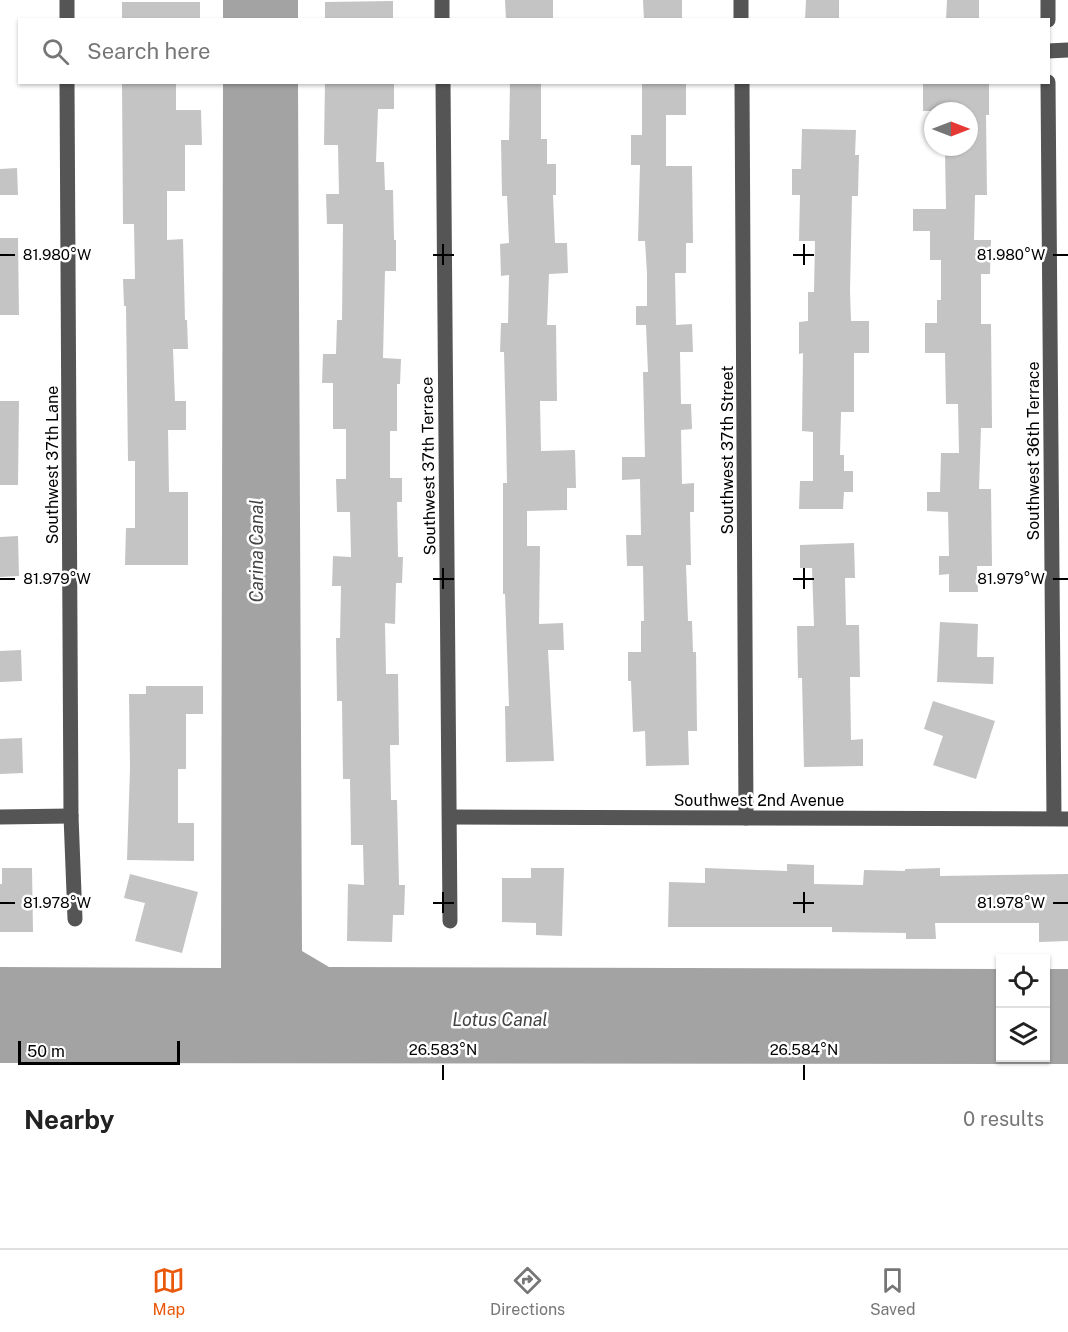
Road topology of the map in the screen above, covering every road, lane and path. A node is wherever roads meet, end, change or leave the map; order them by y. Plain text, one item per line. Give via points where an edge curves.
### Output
1 (67, 0) edge
2 (442, 0) edge
3 (741, 0) edge
4 (1048, 0) edge
5 (67, 18) edge
6 (442, 18) edge
7 (741, 18) edge
8 (1048, 18) edge
9 (1068, 50) edge
10 (1050, 51) edge
11 (67, 84) edge
12 (443, 84) edge
13 (742, 84) edge
14 (1048, 84) edge
15 (71, 816) junction
16 (0, 817) edge
17 (450, 817) junction
18 (746, 818) junction
19 (1061, 819) edge
20 (75, 919) dead end
21 (450, 921) dead end

1 - 5 street
2 - 6 street
3 - 7 street
4 - 8 street
9 - 10 street
11 - 15 street, Southwest 37th Lane
12 - 17 street, Southwest 37th Terrace
13 - 18 street, Southwest 37th Street
14 - 19 street, Southwest 36th Terrace
15 - 16 street
15 - 20 street, Southwest 37th Lane
17 - 18 street, Southwest 2nd Avenue
17 - 21 street, Southwest 37th Terrace
18 - 19 street, Southwest 2nd Avenue

